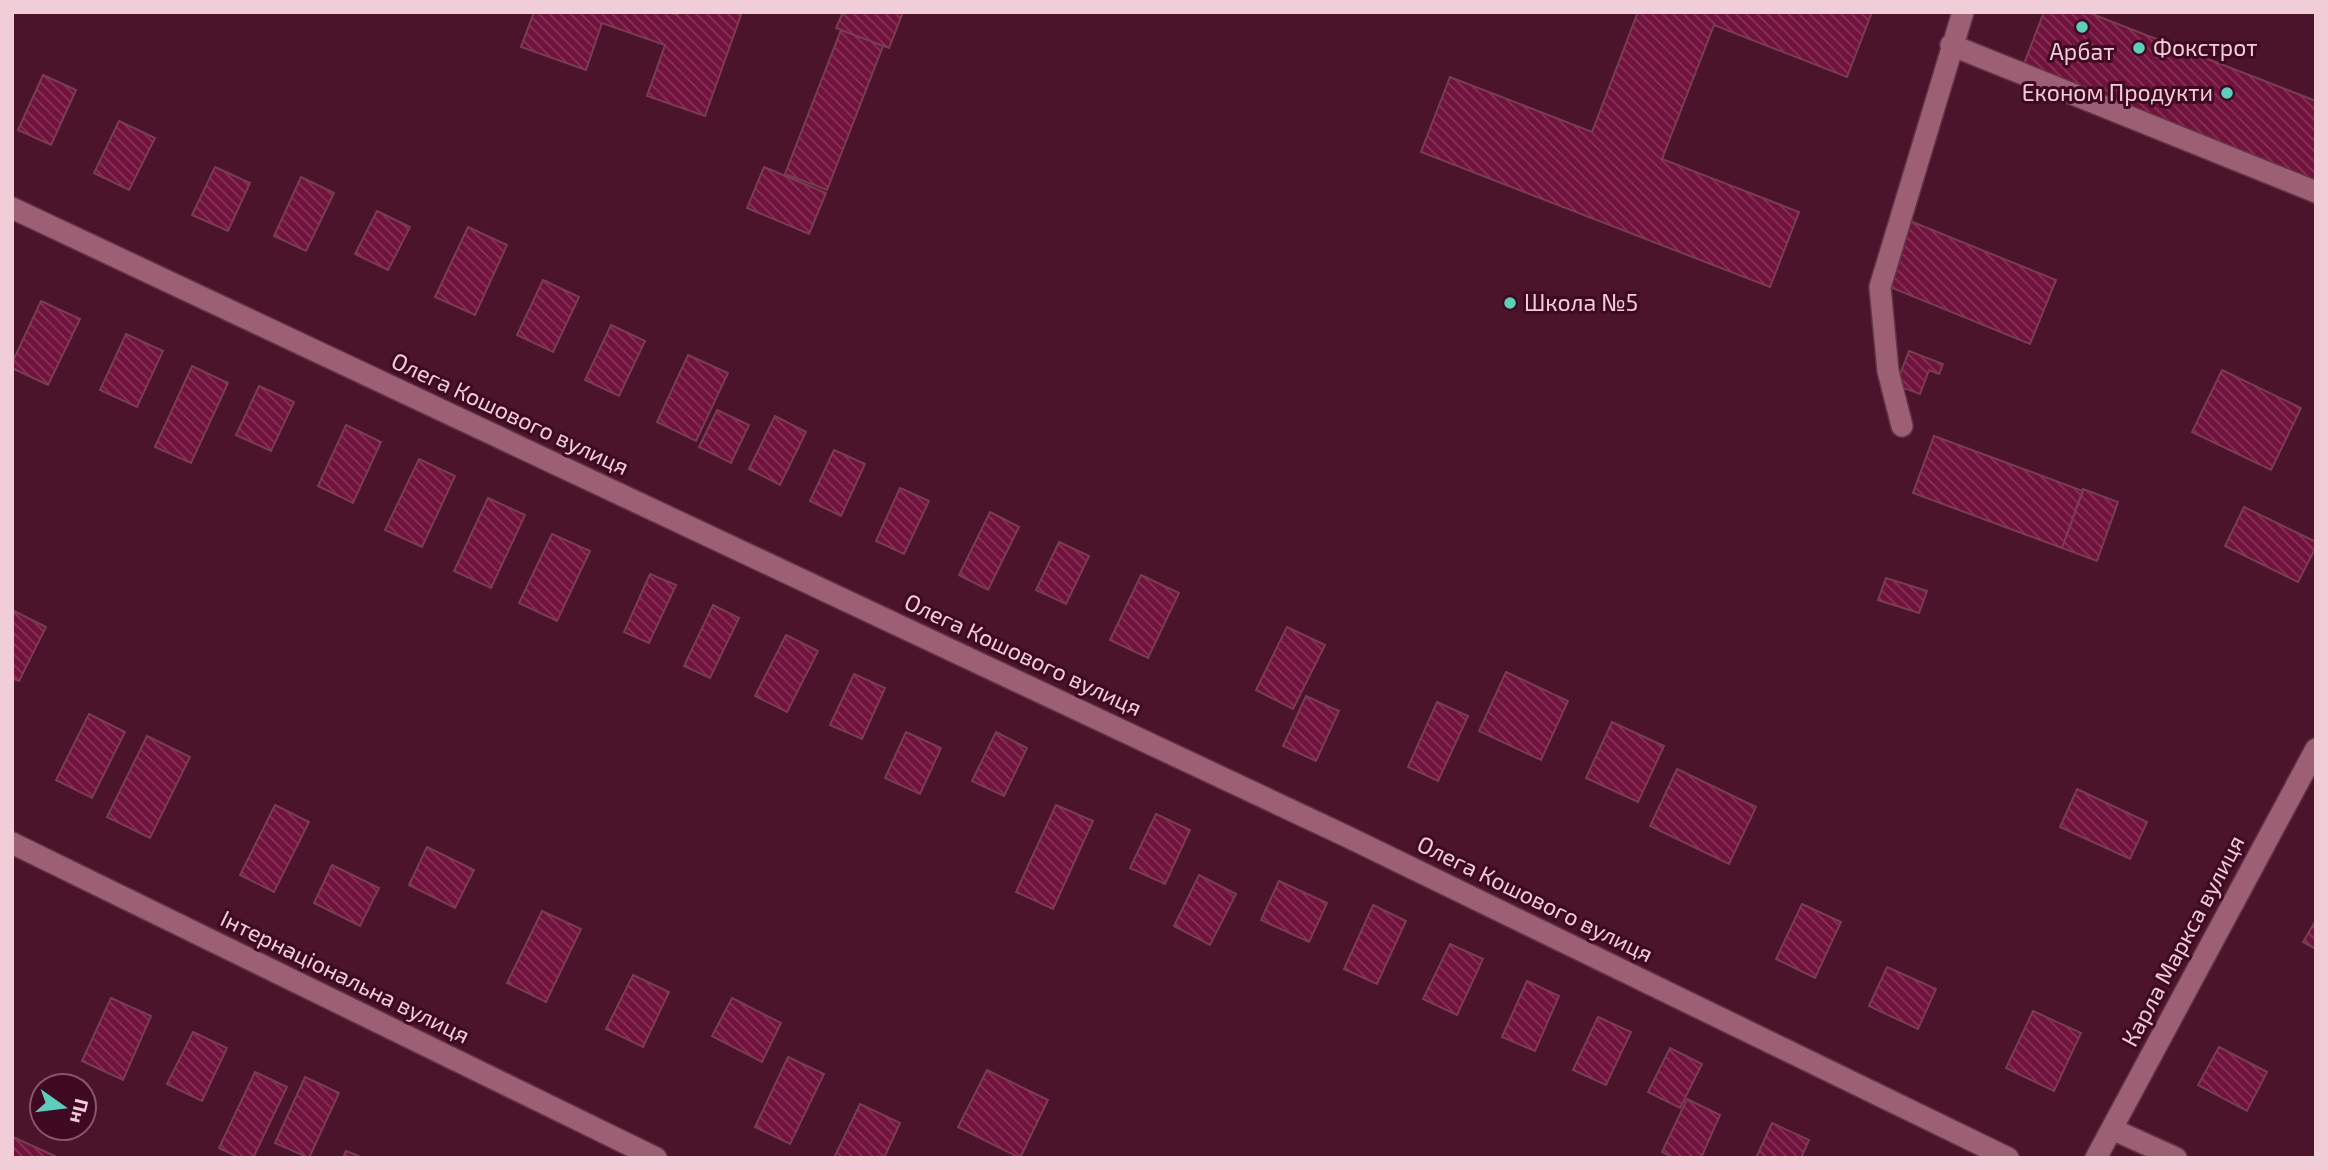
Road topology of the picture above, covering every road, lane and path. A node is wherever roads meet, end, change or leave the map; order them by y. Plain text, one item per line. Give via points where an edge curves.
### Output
1 (1963, 12) edge
2 (1951, 45) junction
3 (2316, 192) edge
4 (12, 208) edge
5 (1902, 426) dead end
6 (2316, 749) edge
7 (12, 843) edge
8 (2112, 1129) junction
9 (656, 1158) edge
10 (2008, 1158) edge
11 (2096, 1158) edge
12 (2176, 1158) edge

1 - 2 street
2 - 3 street
2 - 5 street via 1880,287 1888,371
4 - 10 street, Олега Кошового вулиця via 1348,837
6 - 8 street, Карла Маркса вулиця
7 - 9 street, Інтернаціональна вулиця
8 - 11 street, Карла Маркса вулиця
8 - 12 street

